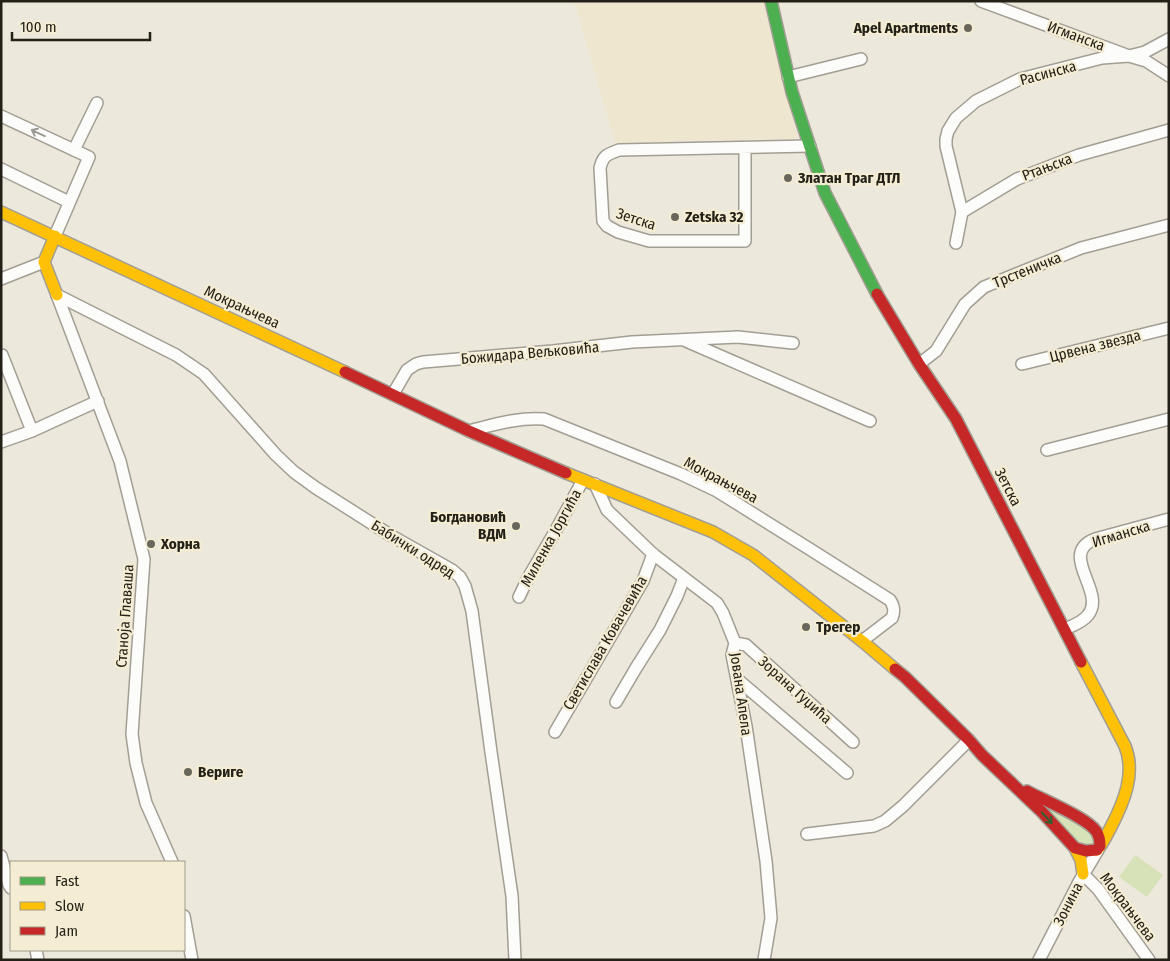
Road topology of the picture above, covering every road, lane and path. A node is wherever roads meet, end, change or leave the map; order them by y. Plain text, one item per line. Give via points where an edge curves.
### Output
1 (771, 1) edge
2 (981, 1) edge
3 (1012, 1) edge
4 (1002, 9) junction
5 (1169, 40) edge
6 (1129, 56) junction
7 (861, 59) dead end
8 (1169, 76) edge
9 (788, 77) junction
10 (97, 103) dead end
11 (1, 116) edge
12 (1169, 130) edge
13 (810, 146) junction
14 (745, 148) junction
15 (74, 150) junction
16 (1, 169) edge
17 (69, 202) junction
18 (1, 212) edge
19 (962, 212) junction
20 (1169, 225) edge
21 (55, 236) junction
22 (956, 243) dead end
23 (44, 262) junction
24 (1, 278) edge
25 (57, 295) junction
26 (1169, 328) edge
27 (684, 340) junction
28 (793, 343) dead end
29 (2, 355) edge
30 (919, 364) junction
31 (1022, 364) dead end
32 (393, 394) junction
33 (98, 401) junction
34 (1169, 419) edge
35 (870, 421) dead end
36 (32, 431) junction
37 (469, 431) junction
38 (1, 442) edge
39 (1047, 450) dead end
40 (583, 480) junction
41 (595, 484) junction
42 (1169, 519) edge
43 (652, 554) junction
44 (684, 578) junction
45 (519, 597) dead end
46 (1065, 629) junction
47 (862, 641) junction
48 (735, 643) junction
49 (737, 679) junction
50 (616, 702) dead end
51 (555, 732) dead end
52 (968, 740) junction
53 (852, 742) dead end
54 (847, 773) dead end
55 (1012, 783) junction
56 (1122, 802) junction
57 (1083, 821) junction
58 (807, 834) dead end
59 (1075, 848) junction
60 (1099, 848) junction
61 (1, 856) edge
62 (172, 861) edge
63 (1083, 874) junction
64 (7, 884) edge
65 (185, 922) edge
66 (192, 960) edge
67 (515, 960) edge
68 (764, 960) edge
69 (1039, 960) edge
70 (1149, 960) edge

1 - 9 street, Зетска
2 - 4 street, Игманска
3 - 4 street
4 - 6 street, Игманска
5 - 6 street
6 - 8 street, Игманска via 1146,61
6 - 19 street, Расинска via 1102,58 1020,79 976,101 956,118 948,131 946,146
7 - 9 street
9 - 13 street, Зетска
10 - 15 street
15 -> 11 street
12 - 19 street, Ртањска via 1079,155 1017,179
13 - 14 street, Зетска
13 - 30 street, Зетска via 825,193 844,232 882,304
14 - 14 street, Зетска via 619,150 609,154 602,160 600,168 603,221 618,232 649,241 745,241
15 - 17 street via 89,157
16 - 17 street
17 - 21 street
18 - 21 street, Мокрањчева
19 - 22 street
20 - 30 street, Трстеничка via 1081,248 984,287 965,304 936,351
21 - 23 street
21 - 32 street, Мокрањчева
23 - 24 street
23 - 25 street, Станоја Главаша
25 - 33 street, Станоја Главаша
25 - 67 street, Бабички одред via 190,364 204,374 294,472 460,577 472,611 512,896
26 - 31 street, Црвена звезда
27 - 28 street, Божидара Вељковића via 738,337
27 - 32 street, Божидара Вељковића via 632,342 416,364 407,370
27 - 35 street, Божидара Вељковића
29 - 36 street
30 - 46 street, Зетска via 956,419
32 - 37 street, Мокрањчева
33 - 36 street
33 - 62 street, Станоја Главаша via 120,461 144,559 132,734 146,803
34 - 39 street
36 - 38 street
37 - 40 street, Мокрањчева
37 - 47 street, Мокрањчева via 519,419 544,419 717,491 890,600 894,613 892,618
40 - 41 street, Мокрањчева
40 - 45 street, Миленка Јоргића
41 - 43 street, Јована Апела via 607,510
41 - 47 street, Мокрањчева via 713,532 753,555
42 - 46 street, Игманска via 1095,539 1084,545 1080,559 1092,596 1092,609 1086,618
43 - 44 street, Јована Апела
43 - 51 street, Светислава Ковачевића via 643,581
44 - 48 street, Јована Апела via 717,604
44 - 50 street via 660,630
46 - 56 street, Зетска via 1128,754 1129,775
47 - 52 street, Мокрањчева
48 - 49 street, Јована Апела via 732,655
48 - 53 street, Зорана Гуџића via 746,645
49 - 54 street
49 - 68 street, Јована Апела via 766,861 771,918
52 - 55 street, Мокрањчева
52 - 58 street via 886,821 874,826
55 - 57 street, Мокрањчева
55 -> 59 street, Мокрањчева
56 - 57 street via 1102,819
56 - 60 street, Зетска
57 - 60 street, Мокрањчева via 1095,830 1100,840
59 - 60 street via 1090,852
59 - 63 street
60 - 63 street, Зонина
61 - 64 street
63 - 69 street, Зонина
63 - 70 street, Мокрањчева
65 - 66 street

